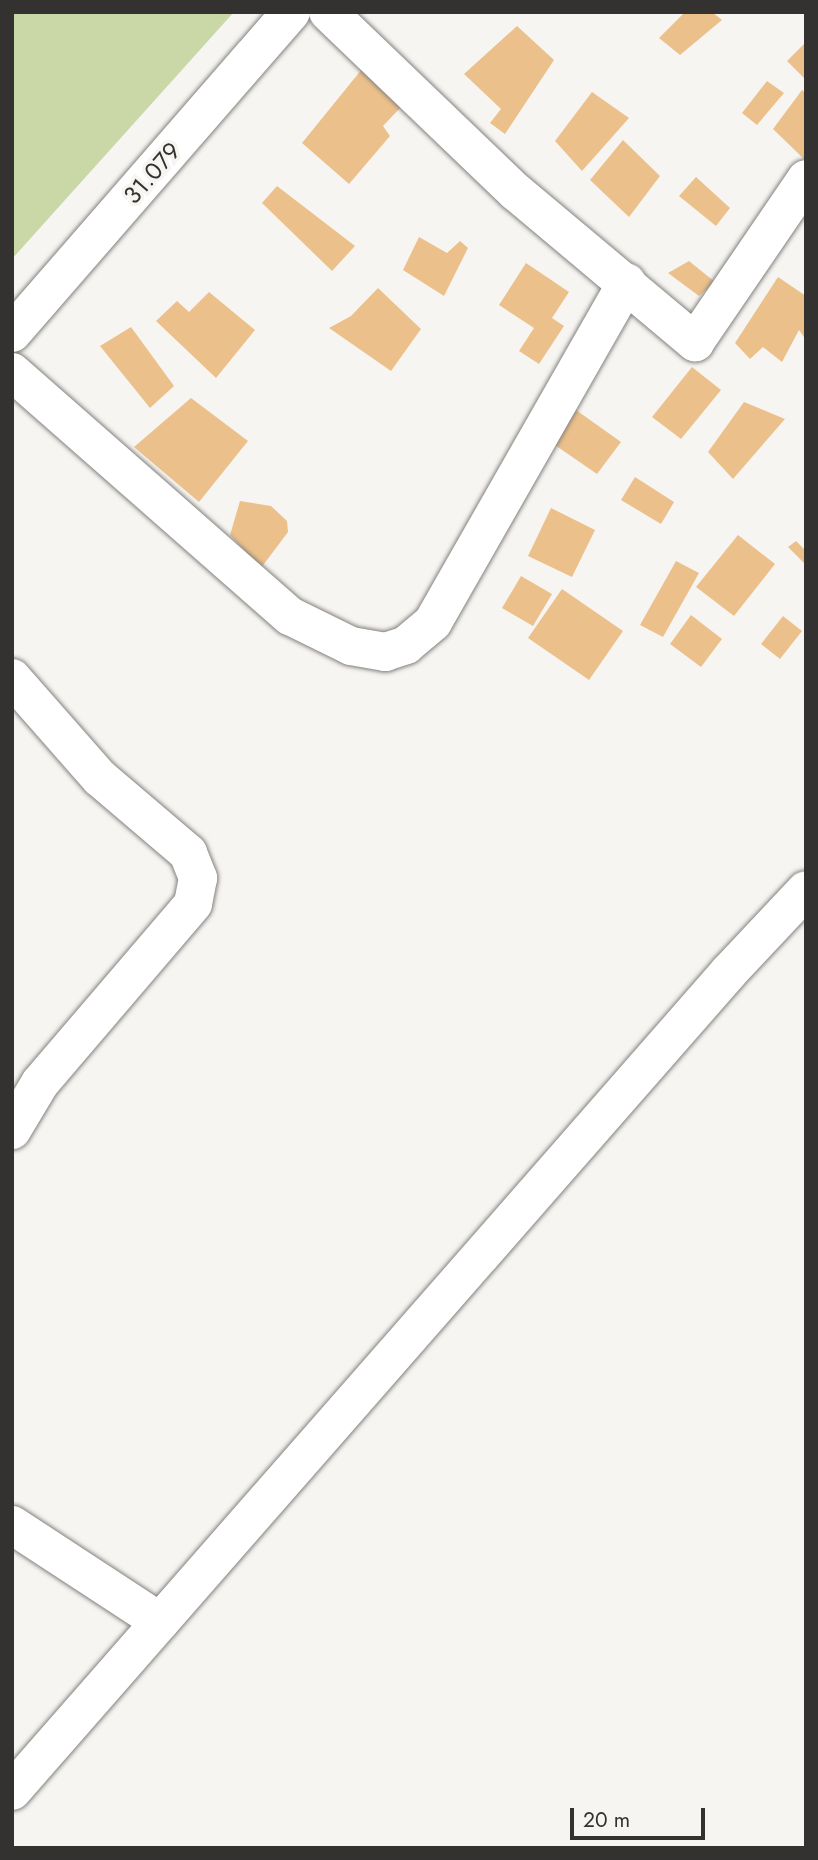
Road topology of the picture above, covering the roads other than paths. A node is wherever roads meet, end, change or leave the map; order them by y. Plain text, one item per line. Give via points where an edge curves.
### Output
1 (291, 12) edge
2 (328, 12) edge
3 (806, 179) edge
4 (626, 282) junction
5 (12, 333) edge
6 (12, 372) edge
7 (12, 678) edge
8 (806, 890) edge
9 (12, 1130) edge
10 (12, 1525) edge
11 (160, 1622) junction
12 (12, 1791) edge

1 - 5 street, 31.079
2 - 4 street via 516,192
3 - 4 street via 695,342
4 - 6 street via 433,622 406,645 385,652 351,646 290,617
7 - 9 street via 100,778 188,853 198,878 193,904 40,1083
8 - 11 street via 720,982
10 - 11 street
11 - 12 street

